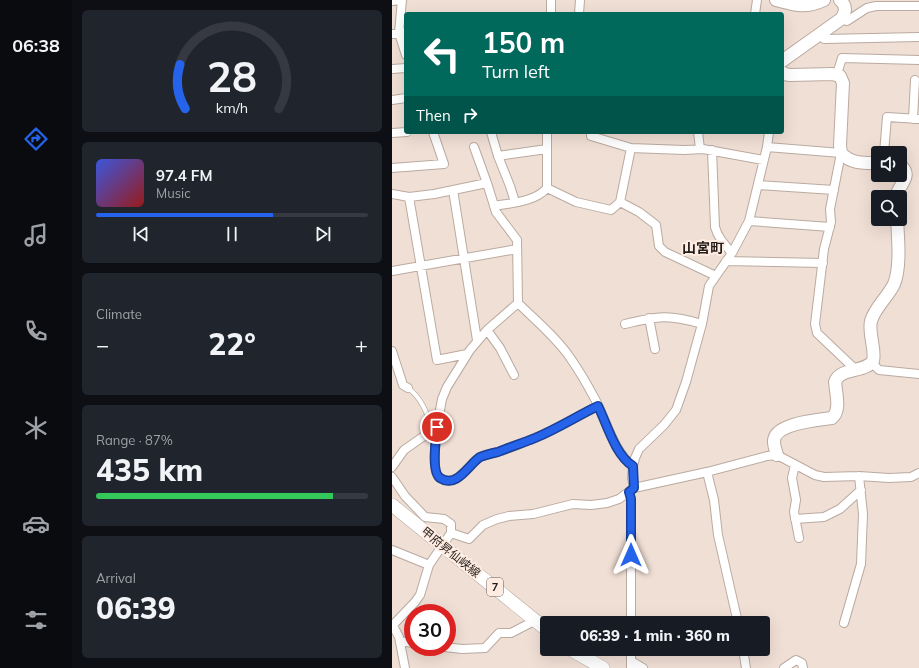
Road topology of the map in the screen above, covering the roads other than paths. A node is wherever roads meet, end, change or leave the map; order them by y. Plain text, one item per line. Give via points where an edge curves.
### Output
1 (402, 0) edge
2 (552, 0) edge
3 (580, 0) edge
4 (757, 0) edge
5 (776, 0) edge
6 (824, 0) edge
7 (840, 0) edge
8 (392, 1) edge
9 (919, 6) edge
10 (551, 12) edge
11 (579, 12) edge
12 (755, 12) edge
13 (841, 19) junction
14 (399, 33) edge
15 (819, 34) junction
16 (919, 37) edge
17 (404, 49) edge
18 (784, 60) edge
19 (919, 60) edge
20 (404, 68) edge
21 (392, 69) edge
22 (784, 74) edge
23 (838, 74) junction
24 (915, 80) dead end
25 (404, 98) edge
26 (392, 100) edge
27 (916, 119) edge
28 (404, 132) edge
29 (392, 133) edge
30 (434, 134) edge
31 (492, 134) edge
32 (547, 134) edge
33 (591, 134) edge
34 (698, 134) edge
35 (769, 134) edge
36 (885, 146) edge
37 (474, 147) dead end
38 (767, 147) junction
39 (631, 148) junction
40 (547, 149) junction
41 (700, 149) junction
42 (712, 150) junction
43 (841, 153) junction
44 (498, 156) junction
45 (763, 160) junction
46 (871, 163) edge
47 (392, 168) edge
48 (487, 183) junction
49 (758, 185) junction
50 (547, 188) junction
51 (452, 190) junction
52 (834, 190) junction
53 (392, 194) edge
54 (409, 197) junction
55 (515, 202) junction
56 (620, 202) junction
57 (494, 206) junction
58 (749, 221) junction
59 (897, 226) edge
60 (830, 227) junction
61 (517, 249) junction
62 (732, 253) junction
63 (464, 258) junction
64 (726, 261) junction
65 (823, 263) junction
66 (421, 266) junction
67 (392, 271) edge
68 (716, 276) junction
69 (518, 303) junction
70 (649, 318) junction
71 (625, 324) dead end
72 (702, 324) junction
73 (487, 330) junction
74 (477, 340) junction
75 (655, 349) dead end
76 (392, 350) edge
77 (467, 354) junction
78 (872, 363) junction
79 (856, 370) junction
80 (919, 374) edge
81 (514, 375) dead end
82 (408, 388) joint
83 (598, 406) junction
84 (435, 429) junction
85 (777, 455) junction
86 (796, 465) junction
87 (633, 466) junction
88 (392, 467) edge
89 (707, 472) junction
90 (919, 473) edge
91 (859, 476) junction
92 (392, 477) edge
93 (631, 490) junction
94 (861, 490) junction
95 (392, 505) edge
96 (795, 520) junction
97 (451, 533) junction
98 (799, 538) dead end
99 (443, 545) junction
100 (392, 550) edge
101 (428, 565) junction
102 (631, 616) edge
103 (736, 616) edge
104 (536, 620) junction
105 (844, 623) dead end
106 (540, 624) edge
107 (392, 626) edge
108 (400, 641) junction
109 (404, 642) edge
110 (456, 648) edge
111 (582, 656) edge
112 (744, 656) edge
113 (631, 664) edge
114 (405, 668) edge
115 (603, 668) edge
116 (643, 668) edge
117 (746, 668) edge
118 (784, 668) edge
119 (803, 668) edge

1 - 8 street
1 - 14 street
2 - 10 street
3 - 11 street
4 - 12 street
5 - 6 street via 807,6
7 - 13 street via 846,9
9 - 13 street via 876,6 867,8 847,21
13 - 15 street
14 - 17 street
15 - 16 street via 824,39
15 - 18 street
19 - 23 street via 842,58
20 - 21 street
22 - 23 street
23 - 43 street via 843,83
24 - 27 street
25 - 26 street
27 - 36 street via 887,117
28 - 29 street
30 - 47 street via 444,164
31 - 44 street
32 - 40 street
33 - 39 street
34 - 41 street
35 - 38 street
37 - 48 street
38 - 43 street
38 - 45 street
39 - 41 street
39 - 56 street
40 - 44 street
40 - 50 street
41 - 42 street
42 - 45 street
42 - 62 street via 715,227 722,242
43 - 46 street via 855,162
43 - 52 street
44 - 55 street
45 - 49 street
48 - 51 street
48 - 57 street
49 - 52 street
49 - 58 street
50 - 55 street via 542,194
50 - 56 street via 576,202 611,210
51 - 54 street
51 - 63 street
52 - 60 street
53 - 54 street
54 - 66 street
55 - 57 street
56 - 68 street via 656,225 659,246 665,252
57 - 61 street via 516,240
58 - 60 street
58 - 62 street
59 - 78 street via 897,271 893,285 871,320 870,333 874,358
60 - 65 street
61 - 63 street
61 - 69 street
62 - 64 street
63 - 66 street
63 - 74 street
64 - 65 street
64 - 68 street
65 - 79 street via 815,329
66 - 67 street
66 - 77 street via 437,360
68 - 72 street via 709,286
69 - 73 street
69 - 83 street via 555,339 571,359
70 - 71 street
70 - 72 street via 676,317
70 - 75 street
72 - 87 street via 676,410 639,449
73 - 74 street
73 - 81 street
74 - 77 street
76 - 82 street via 403,385
77 - 84 street via 447,386
78 - 79 street
78 - 80 street via 879,370
79 - 85 street via 836,379 836,414 832,418 804,422 782,429 774,442
82 - 84 lane via 420,400
83 - 84 street via 556,429 481,457 463,475 454,479 445,480 436,472
83 - 87 street via 617,448 626,462
84 - 88 street via 404,450
85 - 86 street
85 - 89 street
86 - 91 street via 824,477
86 - 96 street via 792,478 796,500
87 - 93 street
89 - 93 street
89 - 103 street
90 - 91 street via 889,478
91 - 94 street
92 - 97 street via 405,496 425,517 444,519 450,524
93 - 97 street via 619,499 607,503 573,504 533,514 496,519 483,525 469,539
93 - 102 street
94 - 96 street via 840,509 824,516
94 - 105 street via 861,564
95 - 99 main road, 甲府昇仙峡線 / 7
96 - 98 street
97 - 99 street
99 - 101 street
99 - 104 main road, 甲府昇仙峡線 / 7
100 - 101 street
101 - 107 street via 420,595
104 - 106 main road, 甲府昇仙峡線 / 7
104 - 110 street via 511,633 499,633 485,648
107 - 108 street
108 - 109 street
108 - 114 street
111 - 115 main road
112 - 117 street
113 - 116 street
118 - 119 street via 796,660 802,663

